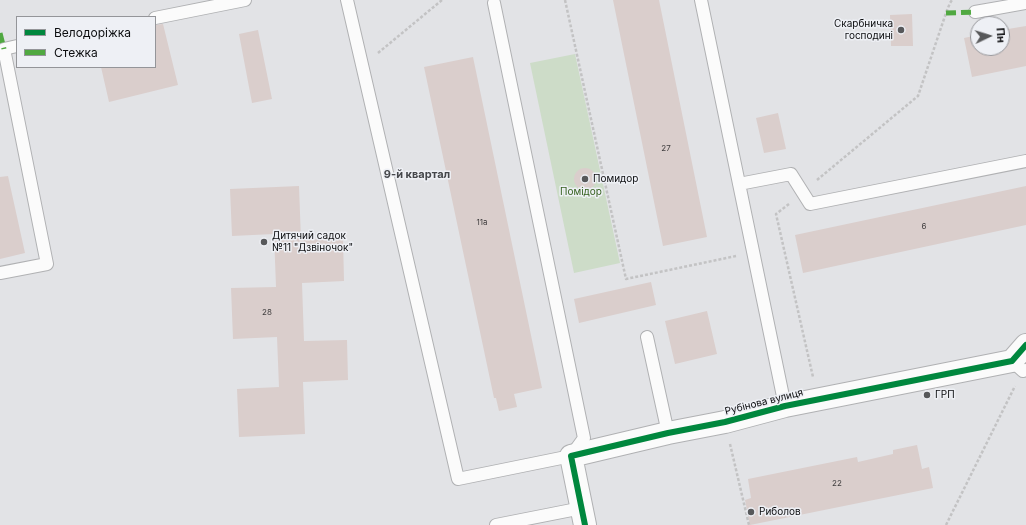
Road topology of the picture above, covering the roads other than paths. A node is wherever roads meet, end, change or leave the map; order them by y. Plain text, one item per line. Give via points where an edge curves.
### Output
1 (245, 0) edge
2 (347, 0) edge
3 (701, 0) edge
4 (494, 3) dead end
5 (1026, 3) edge
6 (975, 12) dead end
7 (156, 18) edge
8 (16, 46) edge
9 (1026, 161) edge
10 (739, 184) junction
11 (0, 273) edge
12 (647, 337) dead end
13 (1022, 361) edge
14 (785, 406) junction
15 (668, 433) junction
16 (571, 456) junction
17 (583, 517) edge
18 (496, 525) edge

1 - 7 lane
2 - 16 lane via 458,479
3 - 10 lane
4 - 16 lane via 584,438
5 - 6 lane
8 - 11 lane via 4,49 47,264
9 - 10 lane via 810,204 791,174
10 - 14 lane
12 - 15 lane
13 - 14 street, Рубінова вулиця
14 - 15 street, Рубінова вулиця via 725,422
15 - 16 street, Рубінова вулиця
16 - 17 street
17 - 18 lane

